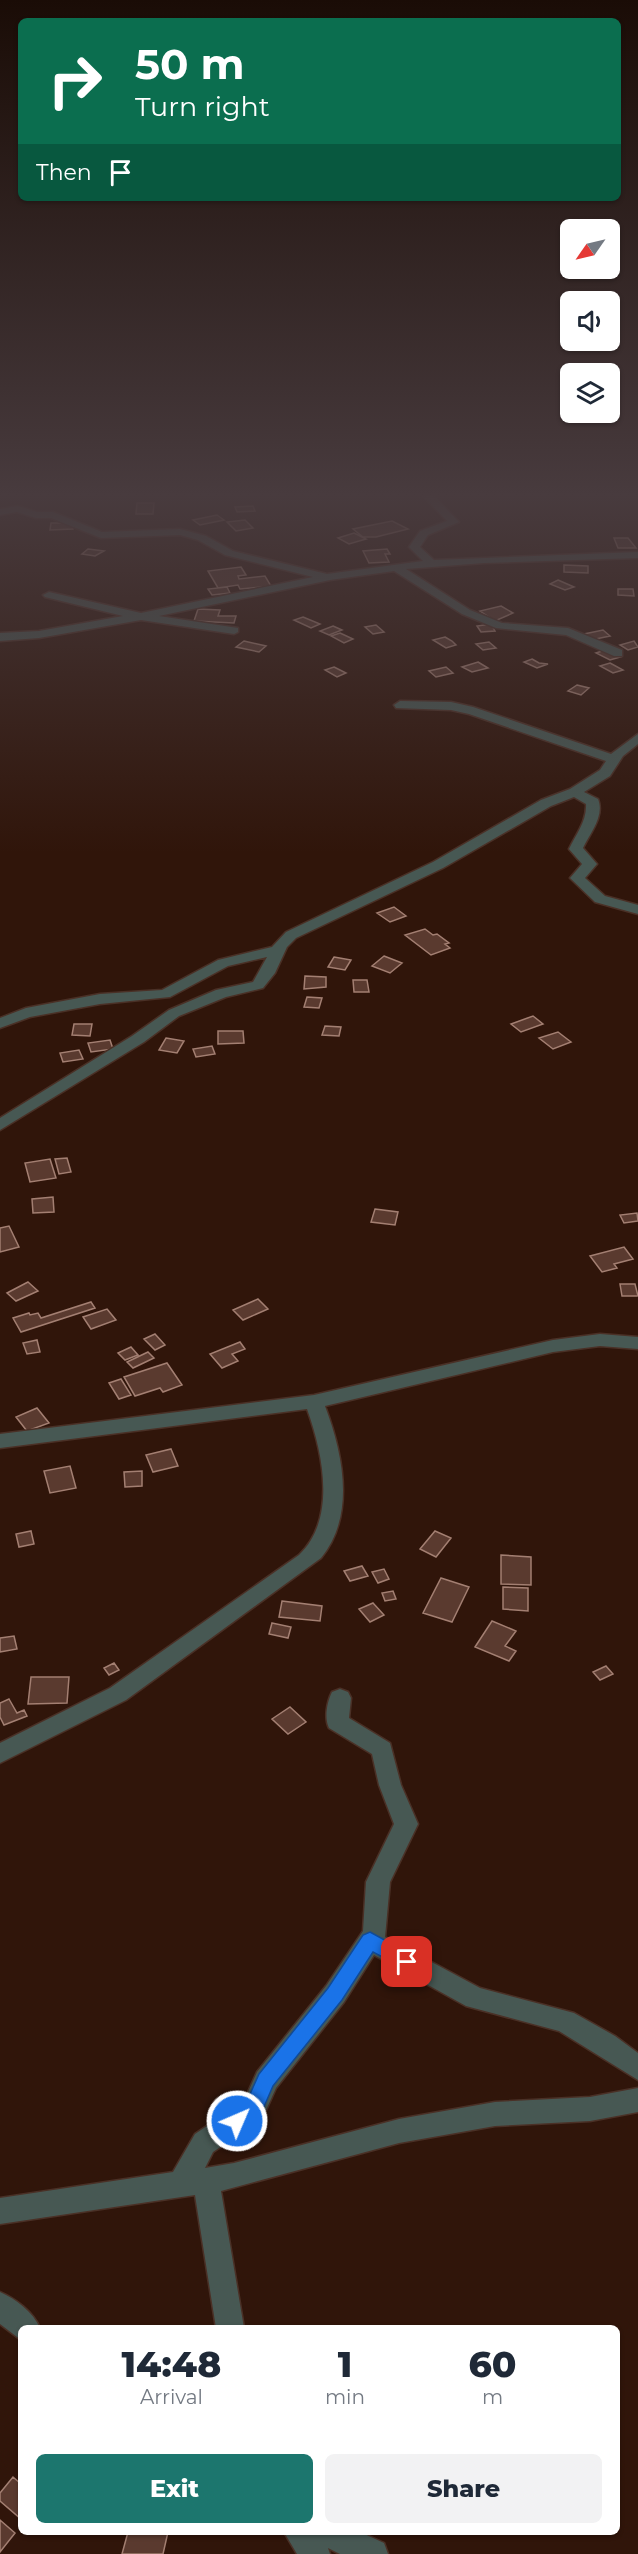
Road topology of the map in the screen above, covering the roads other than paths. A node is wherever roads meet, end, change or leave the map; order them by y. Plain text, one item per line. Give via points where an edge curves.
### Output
1 (121, 614) edge
2 (154, 614) edge
3 (471, 614) edge
4 (145, 616) junction
5 (234, 630) dead end
6 (0, 637) edge
7 (618, 653) dead end
8 (400, 705) dead end
9 (638, 738) edge
10 (614, 759) junction
11 (575, 792) junction
12 (638, 910) edge
13 (276, 951) junction
14 (0, 1023) edge
15 (0, 1125) edge
16 (638, 1343) edge
17 (314, 1402) junction
18 (0, 1441) edge
19 (340, 1698) dead end
20 (0, 1754) edge
21 (370, 1941) junction
22 (638, 2068) edge
23 (638, 2100) edge
24 (193, 2182) junction
25 (0, 2211) edge
26 (0, 2306) edge
27 (22, 2325) edge
28 (229, 2325) edge
29 (301, 2535) edge
30 (333, 2535) edge
31 (315, 2554) edge
32 (373, 2554) edge

1 - 4 street
2 - 4 street
3 - 7 street via 500,626 568,633
4 - 5 street via 186,626
4 - 6 street
8 - 10 street via 451,706
9 - 10 street
10 - 11 street via 605,773
11 - 12 street via 593,802 594,810 592,822 576,849 590,864 577,878 600,899
11 - 13 street via 546,803 438,865 291,934
13 - 14 street via 223,963 165,994 100,999 26,1013
13 - 15 street via 258,985 221,993 174,1013
16 - 17 street via 600,1340 553,1346
17 - 18 street
17 - 20 street via 322,1420 333,1514 326,1537 309,1560 262,1589 124,1690
19 - 21 street via 337,1722 382,1749 390,1785 406,1824 378,1882 375,1933
21 - 22 street via 475,1998 565,2021
21 - 24 street via 335,1994 266,2080 253,2110 204,2143
23 - 24 street via 590,2109 495,2114 399,2131 234,2176
24 - 25 street
24 - 28 street
26 - 27 street
29 - 31 street
30 - 32 street

